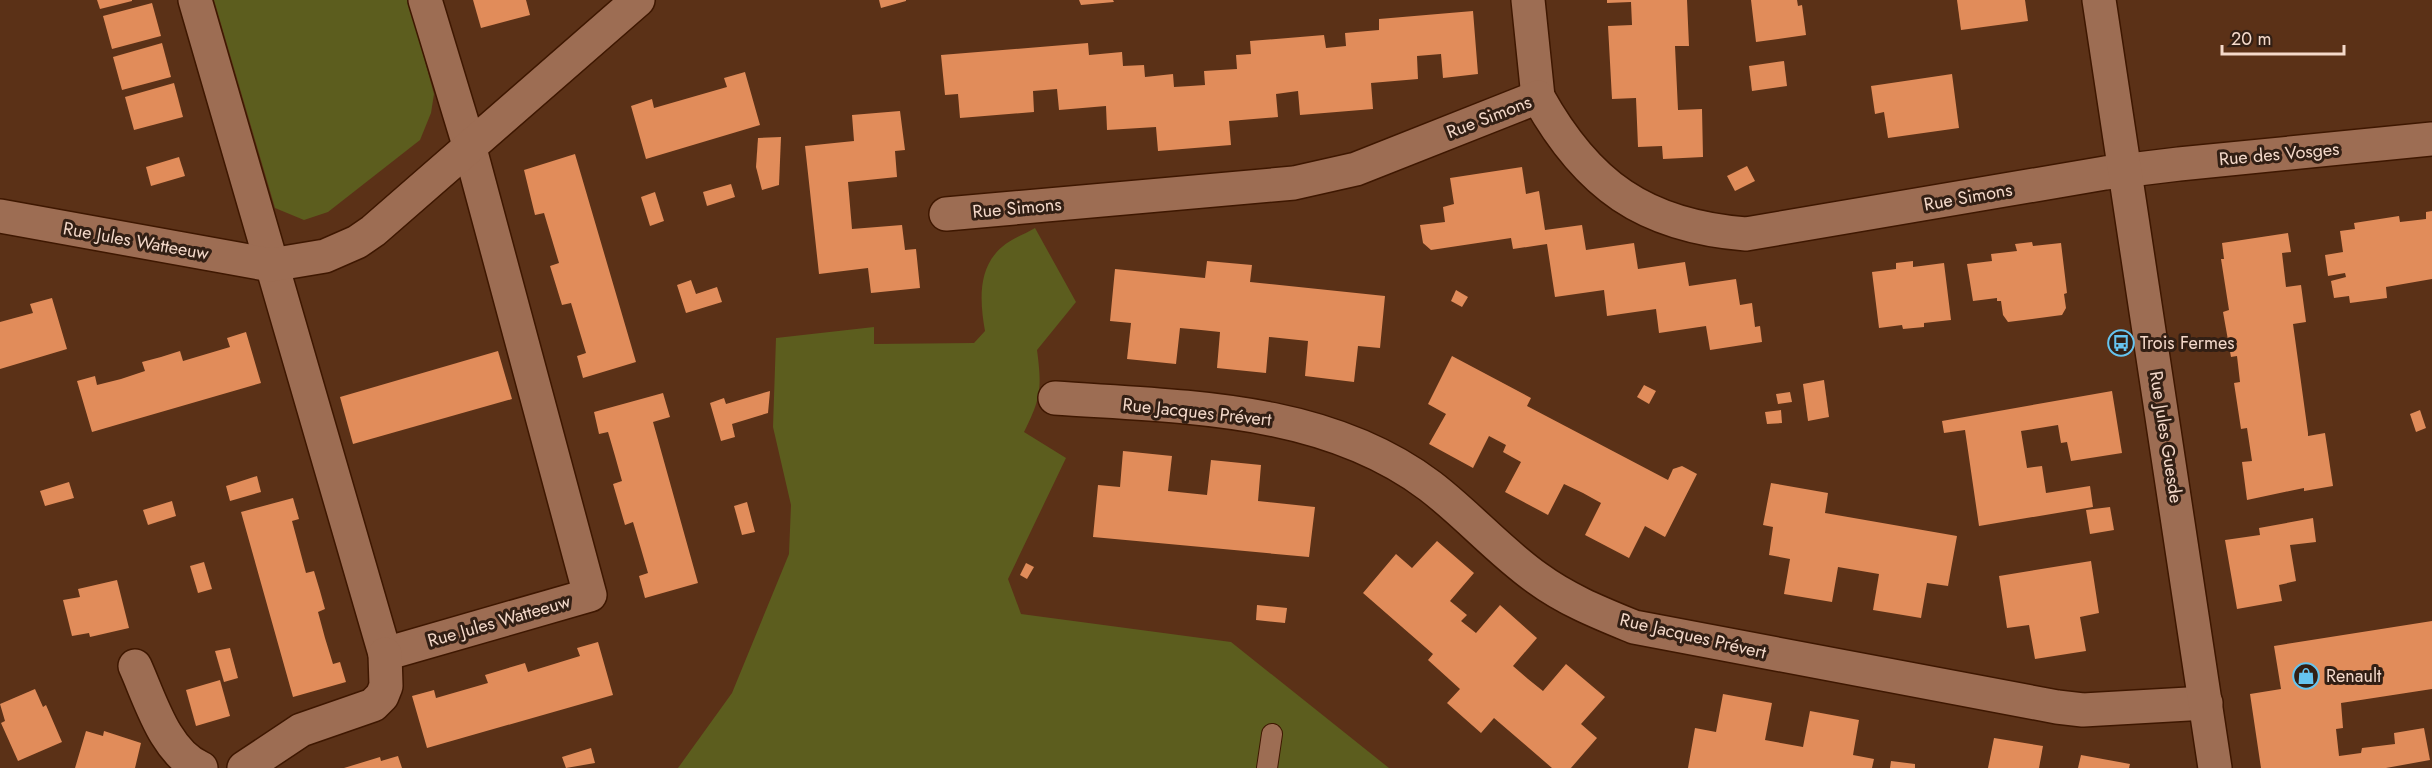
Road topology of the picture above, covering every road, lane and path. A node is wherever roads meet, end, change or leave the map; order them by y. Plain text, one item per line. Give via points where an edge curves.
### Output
1 (195, 0) edge
2 (425, 0) edge
3 (638, 0) edge
4 (1528, 0) edge
5 (2099, 0) edge
6 (1538, 96) junction
7 (2432, 139) edge
8 (469, 145) junction
9 (2126, 171) junction
10 (946, 214) dead end
11 (0, 216) edge
12 (271, 265) junction
13 (1055, 398) dead end
14 (385, 654) junction
15 (135, 666) dead end
16 (2206, 703) junction
17 (1272, 734) dead end
18 (201, 768) edge
19 (244, 768) edge
20 (1267, 768) edge
21 (2215, 768) edge

1 - 12 street
2 - 8 street, Rue Jules Watteeuw
3 - 8 street, Rue Jules Watteeuw
4 - 6 street
5 - 9 street, Rue Jules Guesde
6 - 9 street, Rue Simons via 1554,125 1612,190 1656,214 1720,232 1774,231
6 - 10 street, Rue Simons via 1356,169 1326,177
7 - 9 street, Rue des Vosges
8 - 12 street, Rue Jules Watteeuw via 357,242 307,261
8 - 14 street, Rue Jules Watteeuw via 590,595
9 - 16 street, Rue Jules Guesde
11 - 12 street, Rue Jules Watteeuw
12 - 14 street
13 - 16 street, Rue Jacques Prévert via 1257,415 1337,438 1381,456 1430,486 1537,578 1584,607 1634,627 2057,707 2091,710
14 - 19 street via 386,686 373,705 301,730
15 - 18 street via 172,742 182,755
16 - 21 street, Rue Jules Guesde
17 - 20 lane

